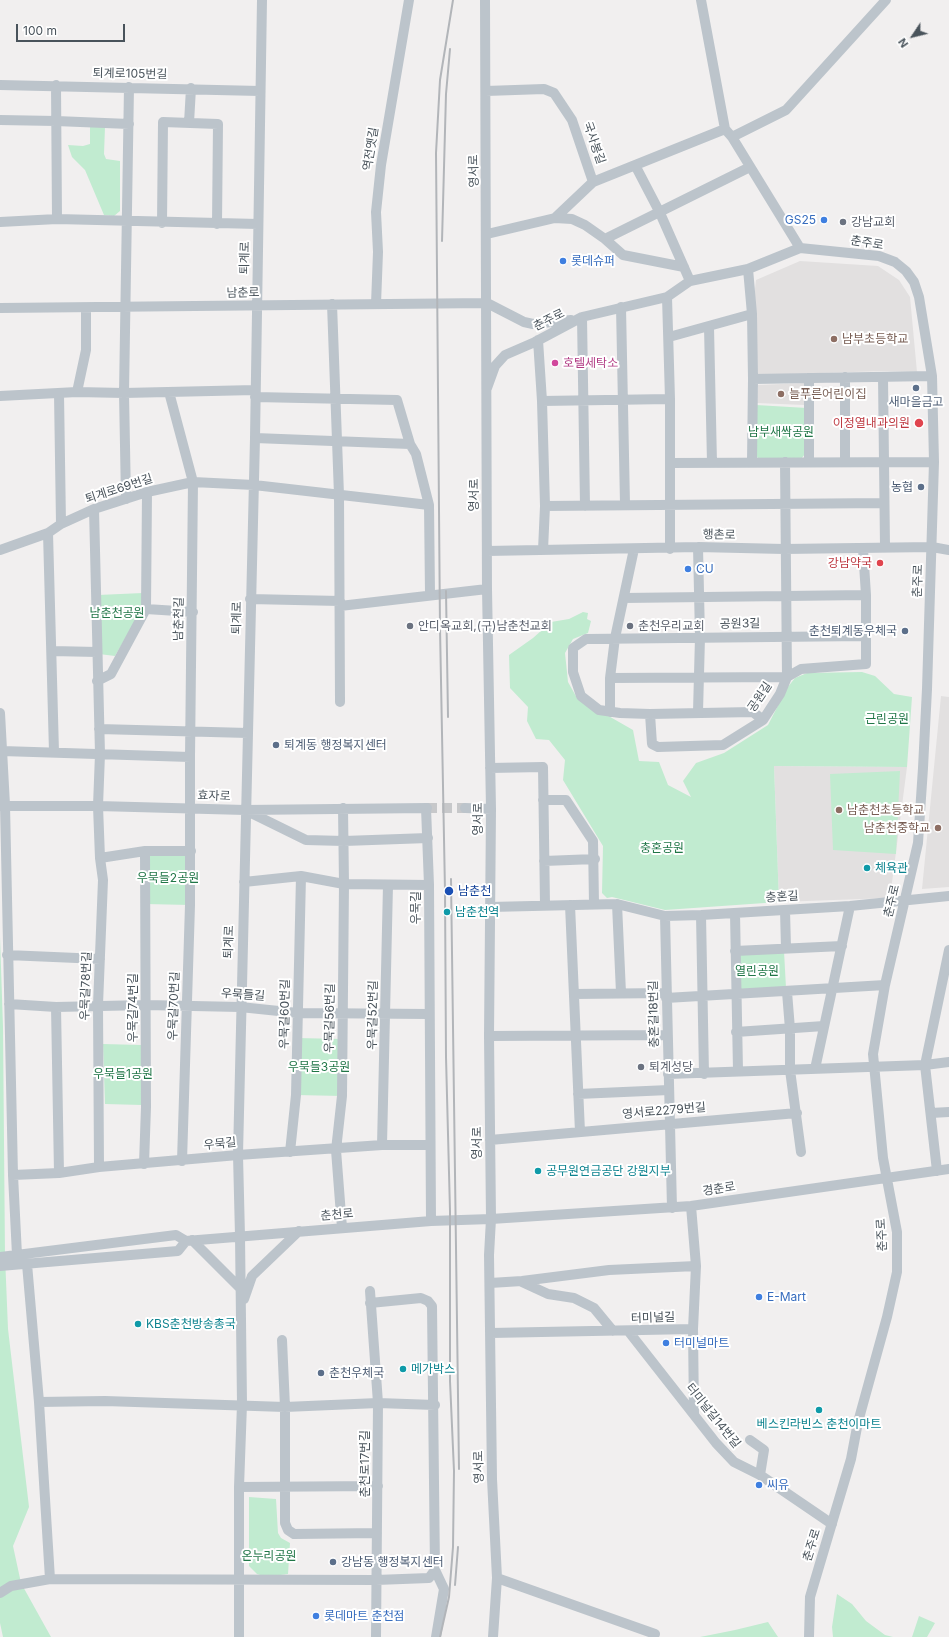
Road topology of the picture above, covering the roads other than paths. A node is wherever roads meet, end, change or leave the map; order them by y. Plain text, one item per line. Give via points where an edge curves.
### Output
1 (262, 0) edge
2 (409, 0) edge
3 (485, 0) edge
4 (702, 0) edge
5 (886, 0) edge
6 (0, 85) edge
7 (56, 85) junction
8 (129, 87) junction
9 (191, 88) junction
10 (260, 91) junction
11 (486, 91) junction
12 (0, 120) edge
13 (56, 120) junction
14 (189, 123) junction
15 (128, 124) junction
16 (725, 129) junction
17 (732, 138) junction
18 (635, 165) junction
19 (750, 167) junction
20 (593, 182) junction
21 (660, 213) junction
22 (555, 218) junction
23 (57, 219) junction
24 (127, 221) junction
25 (0, 222) edge
26 (162, 223) junction
27 (217, 224) junction
28 (258, 224) junction
29 (487, 234) junction
30 (605, 239) junction
31 (800, 248) junction
32 (684, 267) junction
33 (748, 269) junction
34 (690, 281) junction
35 (667, 297) junction
36 (487, 303) junction
37 (332, 304) junction
38 (376, 304) junction
39 (257, 306) junction
40 (620, 307) junction
41 (0, 308) edge
42 (86, 308) junction
43 (126, 308) junction
44 (752, 314) junction
45 (582, 318) junction
46 (709, 326) junction
47 (669, 337) junction
48 (538, 340) junction
49 (932, 376) junction
50 (846, 377) junction
51 (883, 377) junction
52 (809, 378) junction
53 (753, 379) junction
54 (487, 388) junction
55 (77, 392) junction
56 (169, 392) junction
57 (124, 393) junction
58 (59, 394) junction
59 (255, 394) junction
60 (0, 396) edge
61 (670, 398) junction
62 (335, 399) junction
63 (623, 399) junction
64 (583, 400) junction
65 (542, 401) junction
66 (255, 438) junction
67 (337, 441) junction
68 (410, 444) junction
69 (845, 461) junction
70 (884, 461) junction
71 (752, 462) junction
72 (785, 462) junction
73 (809, 462) junction
74 (934, 462) junction
75 (670, 463) junction
76 (712, 463) junction
77 (194, 482) junction
78 (254, 485) junction
79 (147, 492) junction
80 (339, 495) junction
81 (126, 499) junction
82 (884, 503) junction
83 (625, 504) junction
84 (669, 504) junction
85 (784, 504) junction
86 (429, 505) junction
87 (545, 506) junction
88 (585, 506) junction
89 (94, 509) junction
90 (61, 524) junction
91 (48, 533) junction
92 (886, 547) junction
93 (932, 547) junction
94 (698, 548) junction
95 (634, 549) junction
96 (670, 549) junction
97 (784, 549) junction
98 (863, 549) junction
99 (0, 550) edge
100 (543, 550) junction
101 (949, 550) edge
102 (487, 551) junction
103 (487, 589) junction
104 (430, 594) junction
105 (866, 595) junction
106 (785, 596) junction
107 (698, 597) junction
108 (624, 598) junction
109 (250, 599) junction
110 (340, 603) junction
111 (146, 609) junction
112 (193, 612) junction
113 (785, 636) junction
114 (865, 636) junction
115 (700, 637) junction
116 (615, 638) junction
117 (52, 651) junction
118 (97, 652) junction
119 (787, 677) junction
120 (610, 678) junction
121 (700, 678) junction
122 (97, 681) junction
123 (340, 702) dead end
124 (0, 712) edge
125 (610, 712) junction
126 (698, 712) junction
127 (650, 714) junction
128 (763, 720) junction
129 (99, 729) junction
130 (191, 732) junction
131 (248, 733) junction
132 (2, 751) junction
133 (54, 752) junction
134 (100, 754) junction
135 (190, 757) junction
136 (490, 768) junction
137 (543, 800) junction
138 (2, 806) edge
139 (98, 806) junction
140 (190, 808) junction
141 (343, 808) junction
142 (426, 808) joint
143 (465, 808) tunnel mouth
144 (491, 809) junction
145 (245, 810) junction
146 (428, 838) junction
147 (344, 841) junction
148 (145, 851) junction
149 (191, 851) junction
150 (100, 858) junction
151 (595, 859) junction
152 (544, 861) junction
153 (301, 876) junction
154 (244, 882) junction
155 (344, 884) junction
156 (388, 885) junction
157 (429, 885) junction
158 (949, 896) edge
159 (906, 901) junction
160 (594, 904) junction
161 (617, 904) junction
162 (545, 905) junction
163 (570, 905) junction
164 (850, 906) junction
165 (490, 907) junction
166 (785, 910) junction
167 (735, 913) junction
168 (701, 915) junction
169 (665, 916) junction
170 (842, 946) junction
171 (786, 948) junction
172 (949, 950) edge
173 (735, 951) junction
174 (7, 955) junction
175 (100, 959) junction
176 (885, 985) junction
177 (834, 989) junction
178 (787, 992) junction
179 (621, 993) junction
180 (574, 994) junction
181 (737, 994) junction
182 (666, 996) junction
183 (703, 997) junction
184 (9, 1004) junction
185 (98, 1005) junction
186 (146, 1005) junction
187 (187, 1006) junction
188 (56, 1007) junction
189 (240, 1007) junction
190 (298, 1013) junction
191 (343, 1014) junction
192 (386, 1014) junction
193 (429, 1014) junction
194 (824, 1026) junction
195 (790, 1029) junction
196 (736, 1032) junction
197 (575, 1035) junction
198 (667, 1035) junction
199 (489, 1036) junction
200 (949, 1062) edge
201 (925, 1065) junction
202 (873, 1066) junction
203 (815, 1069) junction
204 (790, 1070) junction
205 (738, 1071) junction
206 (668, 1074) junction
207 (704, 1074) junction
208 (669, 1090) junction
209 (578, 1094) junction
210 (949, 1112) edge
211 (797, 1113) junction
212 (931, 1113) junction
213 (670, 1124) junction
214 (580, 1132) junction
215 (490, 1140) junction
216 (382, 1145) junction
217 (430, 1145) junction
218 (336, 1150) junction
219 (290, 1152) junction
220 (801, 1152) dead end
221 (238, 1155) junction
222 (182, 1161) junction
223 (144, 1164) junction
224 (99, 1167) junction
225 (949, 1169) edge
226 (937, 1171) junction
227 (59, 1173) junction
228 (13, 1175) junction
229 (887, 1178) junction
230 (691, 1206) junction
231 (672, 1208) junction
232 (491, 1219) junction
233 (431, 1221) junction
234 (342, 1228) junction
235 (299, 1231) junction
236 (240, 1236) junction
237 (189, 1241) junction
238 (17, 1255) junction
239 (3, 1261) edge
240 (27, 1264) junction
241 (696, 1266) junction
242 (522, 1282) junction
243 (490, 1283) junction
244 (241, 1289) junction
245 (370, 1290) dead end
246 (370, 1303) junction
247 (241, 1309) junction
248 (693, 1329) junction
249 (613, 1331) junction
250 (628, 1332) junction
251 (491, 1333) junction
252 (282, 1340) dead end
253 (39, 1402) junction
254 (378, 1403) junction
255 (242, 1404) junction
256 (435, 1405) junction
257 (285, 1407) junction
258 (694, 1414) junction
259 (750, 1440) dead end
260 (760, 1475) junction
261 (239, 1486) junction
262 (285, 1486) junction
263 (378, 1486) junction
264 (832, 1524) junction
265 (378, 1533) junction
266 (435, 1570) junction
267 (497, 1578) junction
268 (50, 1579) junction
269 (239, 1579) junction
270 (376, 1580) junction
271 (0, 1593) edge
272 (655, 1634) dead end
273 (239, 1637) edge
274 (376, 1637) edge
275 (436, 1637) edge
276 (493, 1637) edge
277 (809, 1637) edge

1 - 10 street, 퇴계로
2 - 38 street, 역전옛길 via 381,164 376,212
3 - 11 street, 영서로
4 - 16 street
5 - 17 street via 786,110
6 - 7 street, 퇴계로105번길
7 - 8 street, 퇴계로105번길
7 - 13 street
8 - 9 street, 퇴계로105번길
8 - 15 street
9 - 10 street, 퇴계로105번길
9 - 14 street
10 - 28 street, 퇴계로
11 - 20 street, 국사봉길 via 544,89 554,93 572,120
11 - 29 street, 영서로
12 - 13 street
13 - 15 street
13 - 23 street
14 - 26 street via 163,122
14 - 27 street via 218,124
15 - 24 street
16 - 17 street
16 - 18 street, 국사봉길
17 - 19 street
18 - 20 street, 국사봉길
18 - 21 street
19 - 21 street
19 - 31 street
20 - 22 street
21 - 30 street
21 - 32 street
22 - 29 street
22 - 30 street via 572,219
23 - 24 street
23 - 25 street
24 - 26 street
24 - 43 street
26 - 27 street
27 - 28 street
28 - 39 street, 퇴계로
29 - 36 street, 영서로
30 - 32 street via 623,255
31 - 33 street, 춘주로
31 - 49 street, 춘주로 via 879,256 895,262 906,271 914,282 919,297
32 - 34 street
33 - 34 street, 춘주로
33 - 44 street
34 - 35 street, 춘주로
35 - 40 street, 춘주로
35 - 47 street
36 - 38 street, 남춘로
36 - 45 street via 533,324
36 - 54 street, 영서로
37 - 38 street, 남춘로
37 - 39 street, 남춘로
37 - 62 street
39 - 43 street, 남춘로
39 - 59 street, 퇴계로
40 - 45 street, 춘주로
40 - 63 street
41 - 42 street, 남춘로
42 - 43 street, 남춘로
42 - 55 street via 86,350
43 - 57 street
44 - 46 street
44 - 53 street
45 - 48 street, 춘주로
45 - 64 street
46 - 47 street
46 - 76 street
47 - 61 street
48 - 54 street, 춘주로 via 505,355 498,361
48 - 65 street
49 - 51 street
49 - 74 street, 춘주로
50 - 51 street
50 - 52 street
50 - 69 street
51 - 70 street
52 - 53 street
52 - 73 street
53 - 71 street
54 - 102 street, 영서로
55 - 57 street
55 - 58 street
56 - 57 street
56 - 59 street
56 - 77 street, 남춘천길
57 - 81 street
58 - 60 street
58 - 90 street
59 - 62 street
59 - 66 street, 퇴계로
61 - 63 street
61 - 75 street
62 - 67 street
62 - 68 street via 397,400
63 - 64 street
63 - 83 street
64 - 65 street
64 - 88 street
65 - 87 street
66 - 67 street
66 - 78 street, 퇴계로
67 - 68 street
67 - 80 street
68 - 86 street via 416,454
69 - 70 street
69 - 73 street
70 - 74 street
70 - 82 street
71 - 72 street
71 - 76 street
72 - 73 street
72 - 85 street
74 - 93 street, 춘주로
75 - 76 street
75 - 84 street
77 - 78 street, 퇴계로69번길
77 - 79 street, 퇴계로69번길
77 - 112 street, 남춘천길
78 - 80 street, 퇴계로69번길
78 - 109 street, 퇴계로
79 - 81 street, 퇴계로69번길
79 - 111 street
80 - 86 street, 퇴계로69번길
80 - 110 street
81 - 89 street, 퇴계로69번길
82 - 85 street
82 - 92 street
83 - 84 street
83 - 88 street
84 - 85 street
84 - 96 street
85 - 97 street
86 - 104 street
87 - 88 street
87 - 100 street
89 - 90 street, 퇴계로69번길
89 - 118 street, 우묵길78번길
90 - 91 street, 퇴계로69번길
91 - 99 street, 퇴계로69번길
91 - 117 street
92 - 93 street, 행촌로
92 - 98 street, 행촌로
93 - 101 street, 행촌로
93 - 159 street, 춘주로 via 918,843
94 - 96 street, 행촌로
94 - 97 street, 행촌로
94 - 107 street
95 - 96 street, 행촌로
95 - 100 street, 행촌로
95 - 108 street
97 - 98 street, 행촌로
97 - 106 street
98 - 105 street
100 - 102 street, 행촌로
102 - 103 street, 영서로
103 - 104 street
103 - 136 street, 영서로
104 - 110 street
105 - 106 street
105 - 114 street
106 - 107 street
106 - 113 street
107 - 108 street
107 - 115 street
108 - 116 street
109 - 110 street
109 - 131 street, 퇴계로
110 - 123 street
111 - 112 street
111 - 122 street via 111,674
112 - 130 street, 남춘천길
113 - 114 street, 공원3길
113 - 115 street, 공원3길
113 - 119 street
114 - 119 street, 공원길 via 866,664 801,669
115 - 116 street, 공원3길
115 - 121 street
116 - 120 street
116 - 125 street, 공원3길 via 586,639 573,648 573,672 581,696 599,710
117 - 118 street
117 - 133 street
118 - 122 street, 우묵길78번길
119 - 121 street
119 - 128 street, 공원길 via 780,694
120 - 121 street
120 - 125 street
121 - 126 street
122 - 129 street, 우묵길78번길
124 - 132 street
125 - 127 street
126 - 127 street
126 - 128 street via 753,712
127 - 128 street, 공원길 via 652,744 658,747 723,745
129 - 130 street
129 - 134 street, 우묵길78번길
130 - 131 street
130 - 135 street, 남춘천길
131 - 145 street, 퇴계로
132 - 133 street
132 - 138 street
133 - 134 street
134 - 135 street
134 - 139 street, 우묵길78번길
135 - 140 street, 남춘천길
136 - 137 street via 543,767
136 - 144 street, 영서로
137 - 151 street via 566,800 593,842
137 - 152 street
138 - 139 street, 효자로
138 - 174 street
139 - 140 street, 효자로
139 - 150 street, 우묵길78번길
140 - 145 street, 효자로
140 - 149 street, 우묵길70번길
141 - 142 street, 효자로
141 - 145 street, 효자로
141 - 147 street, 우묵길56번길
142 - 146 street, 우묵길
143 - 144 street
144 - 165 street, 영서로
145 - 147 street via 306,840
145 - 154 street, 퇴계로
146 - 147 street
146 - 157 street, 우묵길
147 - 155 street, 우묵길56번길
148 - 149 street
148 - 150 street
148 - 186 street, 우묵길74번길
149 - 187 street, 우묵길70번길
150 - 175 street, 우묵길78번길
151 - 152 street
151 - 160 street
152 - 162 street
153 - 154 street
153 - 155 street
153 - 190 street, 우묵길60번길
154 - 189 street, 퇴계로
155 - 156 street
155 - 191 street, 우묵길56번길
156 - 157 street
156 - 192 street, 우묵길52번길
157 - 193 street, 우묵길
158 - 159 street, 충혼길
159 - 164 street, 충혼길
159 - 176 street, 춘주로
160 - 161 street, 충혼길
160 - 163 street, 충혼길
161 - 169 street, 충혼길
161 - 179 street
162 - 163 street, 충혼길
162 - 165 street, 충혼길
163 - 180 street
164 - 166 street, 충혼길
164 - 170 street
165 - 199 street, 영서로
166 - 167 street, 충혼길
166 - 171 street
167 - 168 street, 충혼길
167 - 173 street
168 - 169 street, 충혼길
168 - 183 street
169 - 182 street, 충혼길18번길
170 - 171 street
170 - 177 street
171 - 173 street
172 - 201 street
173 - 181 street
174 - 175 street
174 - 184 street
175 - 185 street, 우묵길78번길
176 - 177 street
176 - 202 street, 춘주로
177 - 178 street
177 - 194 street
178 - 181 street
178 - 195 street
179 - 180 street
179 - 182 street
180 - 197 street
181 - 183 street
181 - 196 street
182 - 183 street
182 - 198 street, 충혼길18번길
183 - 207 street
184 - 188 street, 우묵들길
184 - 228 street
185 - 186 street, 우묵들길
185 - 188 street, 우묵들길
185 - 224 street, 우묵길78번길
186 - 187 street, 우묵들길
186 - 223 street, 우묵길74번길
187 - 189 street, 우묵들길
187 - 222 street, 우묵길70번길
188 - 227 street
189 - 190 street, 우묵들길
189 - 221 street, 퇴계로
190 - 191 street, 우묵들길
190 - 219 street, 우묵길60번길 via 296,1095
191 - 192 street, 우묵들길
191 - 218 street, 우묵길56번길 via 342,1096
192 - 193 street, 우묵들길
192 - 216 street, 우묵길52번길
193 - 217 street, 우묵길
194 - 195 street
194 - 203 street
195 - 196 street
195 - 204 street
196 - 205 street
197 - 198 street
197 - 199 street
197 - 209 street
198 - 206 street, 충혼길18번길
199 - 215 street, 영서로
200 - 201 street
201 - 202 street
201 - 212 street
202 - 203 street
202 - 229 street, 춘주로
203 - 204 street
204 - 205 street
204 - 211 street
205 - 207 street
206 - 207 street
206 - 208 street, 충혼길18번길
208 - 209 street
208 - 213 street, 충혼길18번길
209 - 214 street
210 - 212 street
211 - 213 street, 영서로2279번길
211 - 220 street
212 - 226 street
213 - 214 street, 영서로2279번길
213 - 231 street, 충혼길18번길
214 - 215 street, 영서로2279번길
215 - 232 street, 영서로
216 - 217 street, 우묵길
216 - 218 street, 우묵길
217 - 233 street, 우묵길
218 - 219 street, 우묵길
218 - 234 street, 우묵길56번길
219 - 221 street, 우묵길
221 - 222 street, 우묵길
221 - 236 street, 퇴계로
222 - 223 street, 우묵길
223 - 224 street, 우묵길
224 - 227 street, 우묵길
225 - 226 street, 경춘로
226 - 229 street, 경춘로
227 - 228 street, 우묵길
228 - 238 street
229 - 230 street, 경춘로
229 - 264 street, 춘주로 via 897,1232 897,1272 858,1422 851,1459
230 - 231 street, 경춘로
230 - 241 street, 터미널길
231 - 232 street, 경춘로
232 - 233 street, 춘천로
232 - 243 street, 영서로
233 - 234 street, 춘천로
234 - 235 street, 춘천로
235 - 236 street, 춘천로
235 - 247 street via 252,1276
236 - 237 street, 춘천로
236 - 244 street, 퇴계로
237 - 238 street, 춘천로 via 176,1235
237 - 240 street, 춘천로 via 178,1251
237 - 244 street
238 - 239 street, 춘천로
239 - 240 street, 춘천로
240 - 253 street
241 - 242 street via 609,1270
241 - 248 street, 터미널길
242 - 243 street
242 - 249 street via 548,1294 574,1298 594,1308
243 - 251 street, 영서로
244 - 247 street, 퇴계로
245 - 246 street, 춘천로17번길
246 - 254 street, 춘천로17번길
246 - 256 street via 421,1298 432,1306
247 - 255 street, 퇴계로
248 - 250 street, 터미널길
248 - 258 street
249 - 250 street, 터미널길
249 - 251 street, 터미널길
250 - 258 street, 터미널길14번길
251 - 267 street, 영서로 via 492,1479
252 - 257 street
253 - 255 street
253 - 268 street
254 - 256 street
254 - 257 street
254 - 263 street, 춘천로17번길
255 - 257 street
255 - 261 street, 퇴계로
256 - 266 street
257 - 262 street
258 - 260 street, 터미널길14번길 via 734,1462
259 - 260 street via 764,1450
260 - 264 street, 터미널길14번길
261 - 262 street
261 - 269 street, 퇴계로
262 - 263 street
262 - 265 street via 285,1523 288,1530 294,1534
263 - 265 street, 춘천로17번길
264 - 277 street, 춘주로 via 810,1597
265 - 270 street, 춘천로17번길
266 - 270 street via 429,1578
266 - 275 street via 444,1589
267 - 272 street
267 - 276 street, 영서로
268 - 269 street
268 - 271 street via 11,1586
269 - 270 street
269 - 273 street, 퇴계로
270 - 274 street, 춘천로17번길

